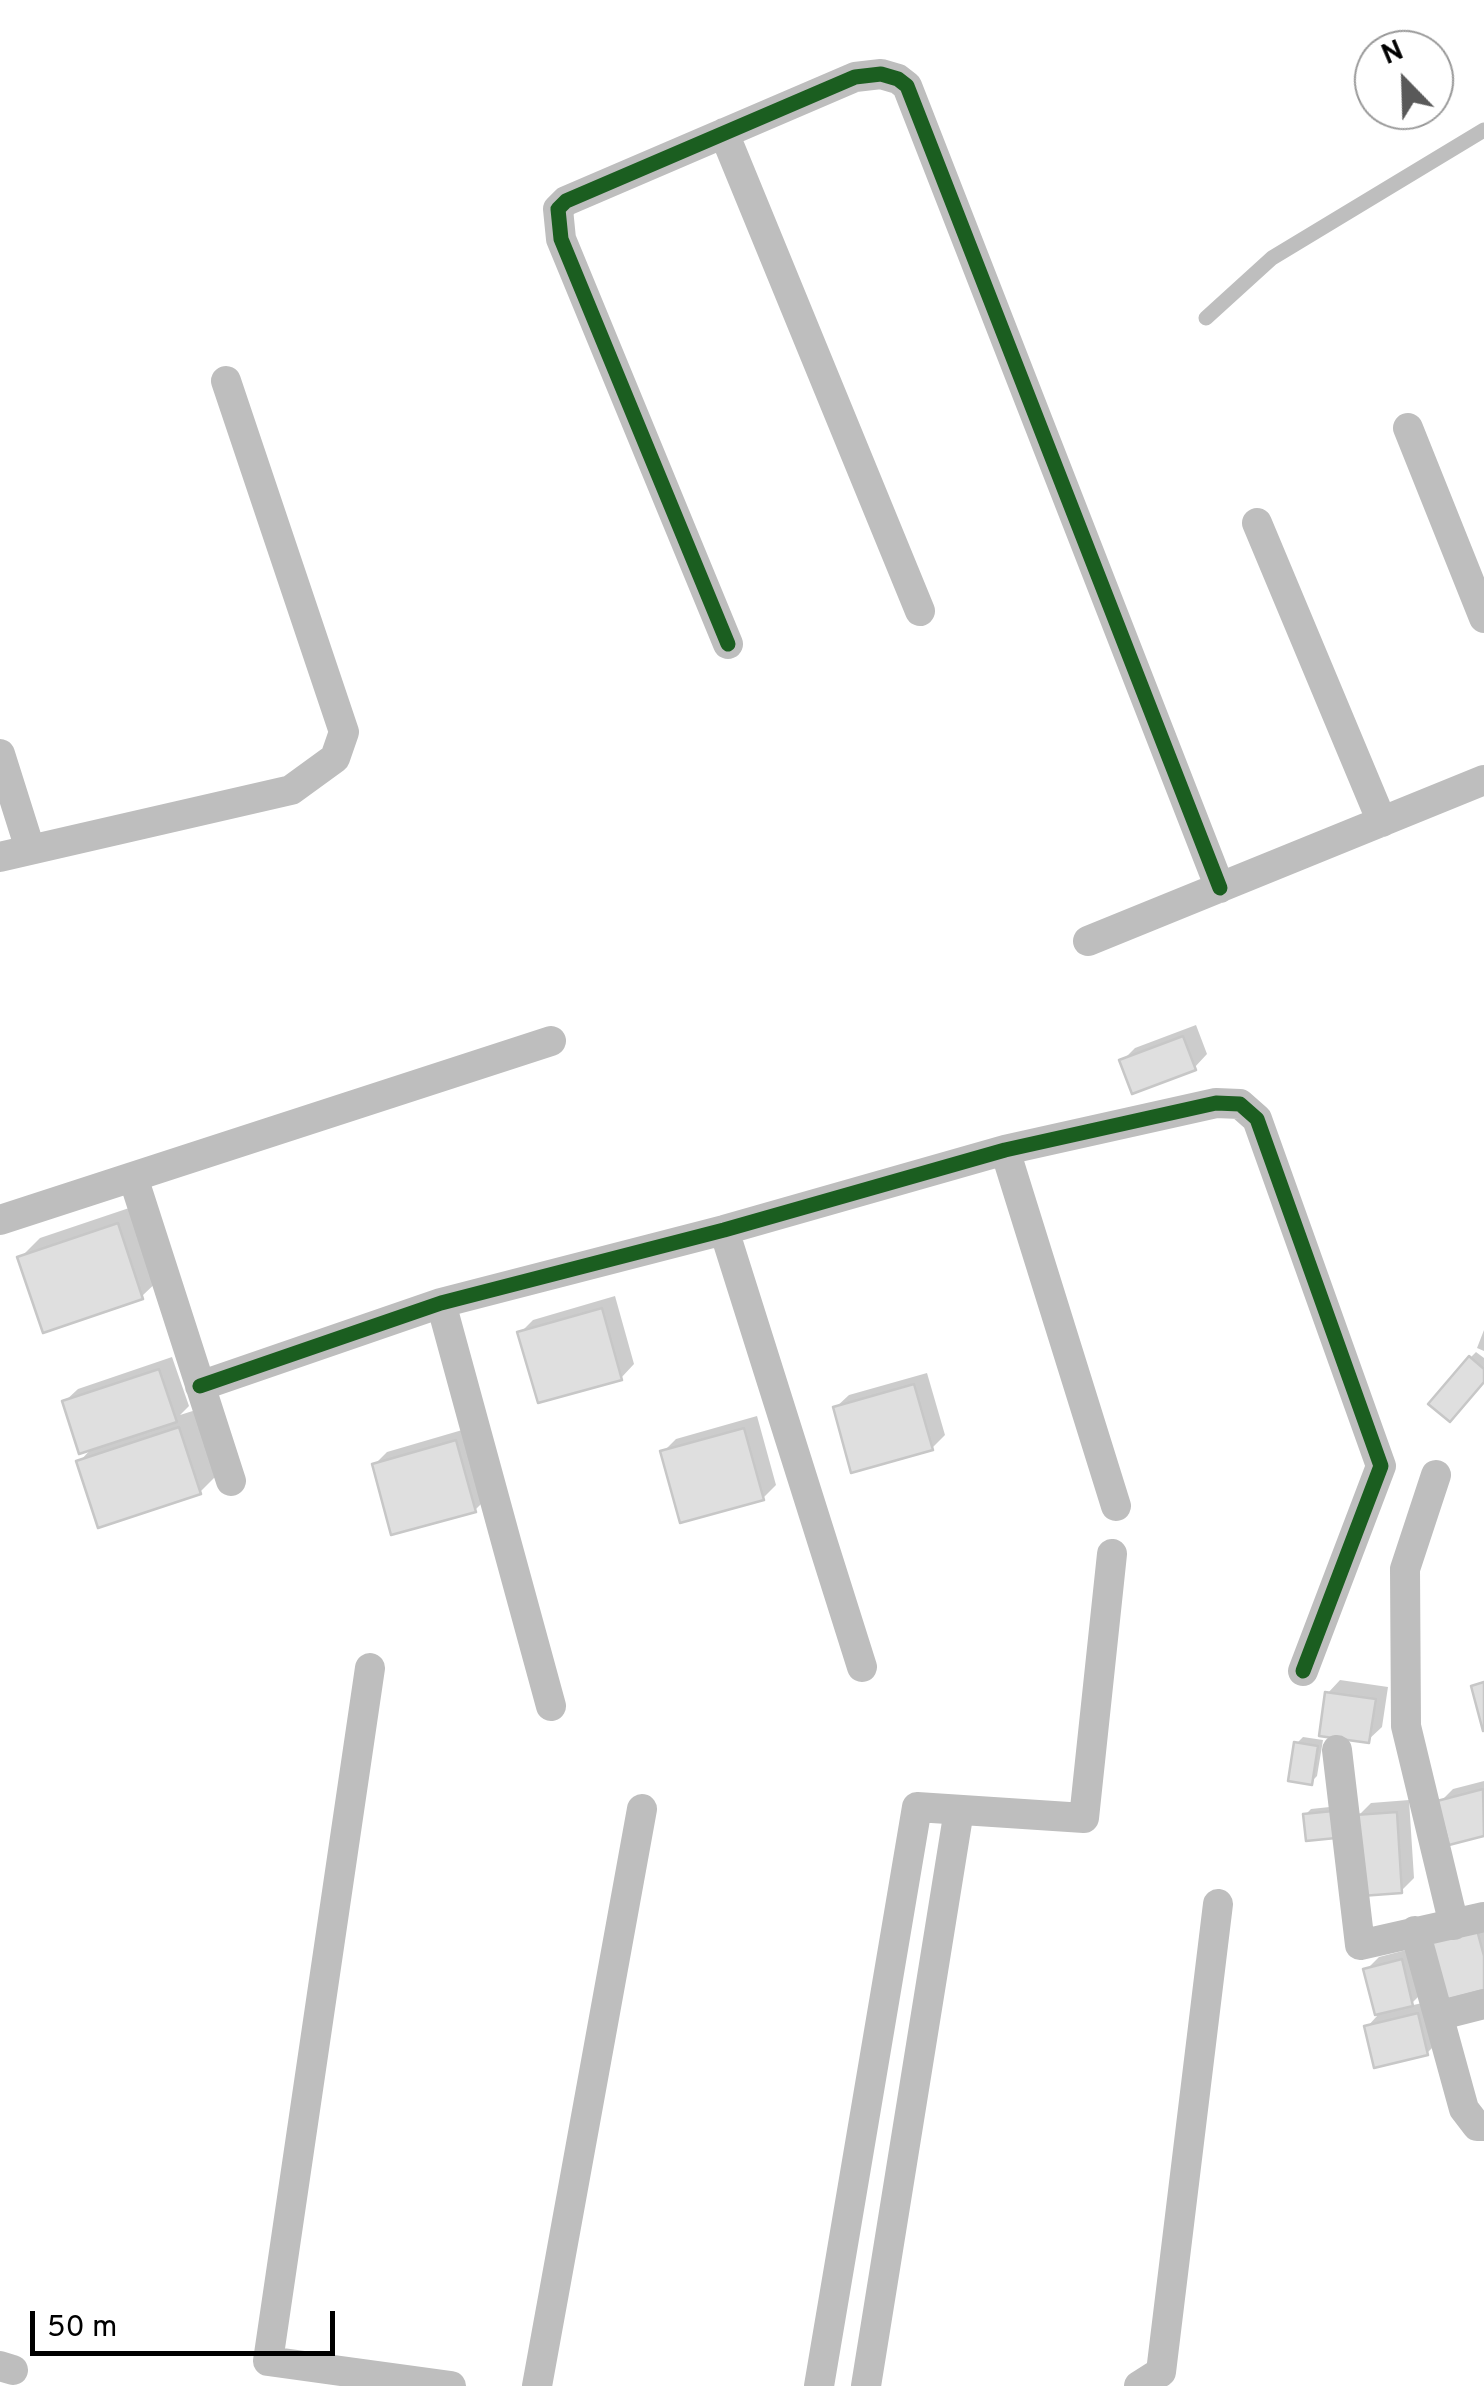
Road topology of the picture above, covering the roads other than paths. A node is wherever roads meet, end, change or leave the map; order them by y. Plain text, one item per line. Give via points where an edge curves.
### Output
1 (1484, 130) edge
2 (724, 133) junction
3 (1206, 318) dead end
4 (226, 381) dead end
5 (1408, 428) dead end
6 (1258, 523) dead end
7 (920, 611) dead end
8 (1484, 618) edge
9 (728, 644) dead end
10 (0, 754) edge
11 (1484, 780) edge
12 (1382, 822) junction
13 (30, 849) junction
14 (0, 857) edge
15 (1220, 888) junction
16 (1088, 941) dead end
17 (551, 1042) dead end
18 (1005, 1150) junction
19 (133, 1177) junction
20 (0, 1220) edge
21 (724, 1230) junction
22 (441, 1303) junction
23 (200, 1386) junction
24 (1436, 1475) dead end
25 (231, 1480) dead end
26 (1116, 1506) dead end
27 (1112, 1554) dead end
28 (370, 1668) dead end
29 (862, 1668) dead end
30 (1303, 1671) dead end
31 (552, 1706) dead end
32 (1336, 1750) dead end
33 (642, 1809) dead end
34 (959, 1810) junction
35 (1218, 1904) dead end
36 (1469, 1921) edge
37 (1414, 1930) junction
38 (1484, 2004) edge
39 (1440, 2015) junction
40 (1484, 2126) edge
41 (266, 2373) edge
42 (451, 2386) edge
43 (537, 2386) edge
44 (819, 2386) edge
45 (866, 2386) edge
46 (1139, 2386) edge

1 - 3 lane via 1272,258
2 - 7 street
2 - 9 street via 566,200 558,223
2 - 15 street via 855,77 881,74 907,86
4 - 13 street via 344,732 336,758 291,790
5 - 8 street
6 - 12 street
10 - 13 street
11 - 12 street
12 - 15 street
13 - 14 street
15 - 16 street
17 - 19 street
18 - 21 street
18 - 26 street
18 - 30 street via 1216,1103 1240,1104 1257,1119 1381,1466
19 - 20 street
19 - 23 street
21 - 22 street
21 - 29 street
22 - 23 street
22 - 31 street
23 - 25 street
24 - 36 street via 1405,1569 1406,1726
27 - 34 street via 1084,1818
28 - 41 street
32 - 37 street via 1360,1945
33 - 43 street
34 - 44 street via 918,1807
34 - 45 street
35 - 46 street via 1161,2372
36 - 37 street
37 - 39 street
38 - 39 street
39 - 40 street via 1464,2109 1476,2126
41 - 42 street

